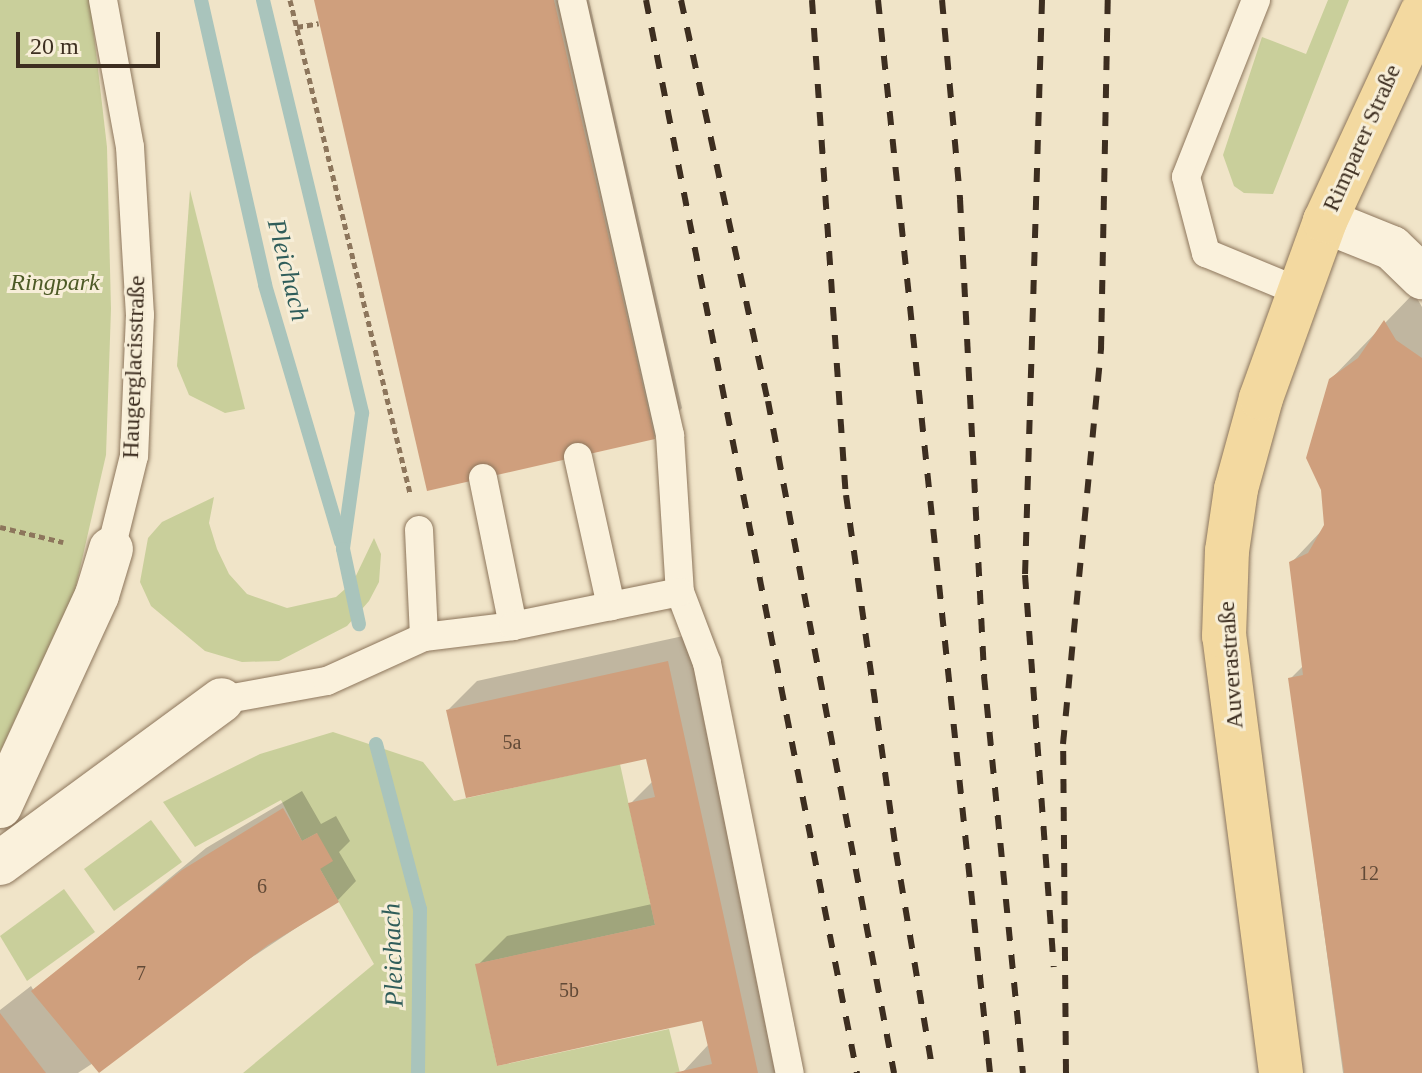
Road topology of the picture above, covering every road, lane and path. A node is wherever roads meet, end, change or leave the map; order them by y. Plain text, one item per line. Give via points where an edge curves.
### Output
1 (103, 0) edge
2 (290, 0) edge
3 (572, 0) edge
4 (1256, 0) edge
5 (1422, 12) edge
6 (319, 23) dead end
7 (297, 27) junction
8 (1325, 221) junction
9 (1422, 277) edge
10 (1300, 292) junction
11 (578, 457) dead end
12 (483, 478) dead end
13 (419, 530) joint
14 (111, 549) joint
15 (680, 592) junction
16 (611, 606) junction
17 (513, 626) junction
18 (424, 637) junction
19 (222, 700) joint
20 (0, 806) edge
21 (0, 863) edge
22 (790, 1073) edge
23 (1281, 1073) edge

1 - 14 lane, Haugerglacisstraße via 130,147 140,315 134,456
2 - 7 path
3 - 15 lane via 670,435
4 - 10 lane via 1186,177 1206,253
5 - 8 main road, Rimparer Straße
6 - 7 path
7 - 13 path
8 - 9 street via 1392,248
8 - 10 main road, Auverastraße
10 - 23 main road, Auverastraße via 1261,398 1236,489 1224,636
11 - 16 lane
12 - 17 lane
13 - 18 lane
14 - 20 street, Haugerglacisstraße via 97,595
15 - 16 lane
15 - 22 lane via 707,663
16 - 17 lane
17 - 18 lane
18 - 19 lane via 327,681
19 - 21 street

